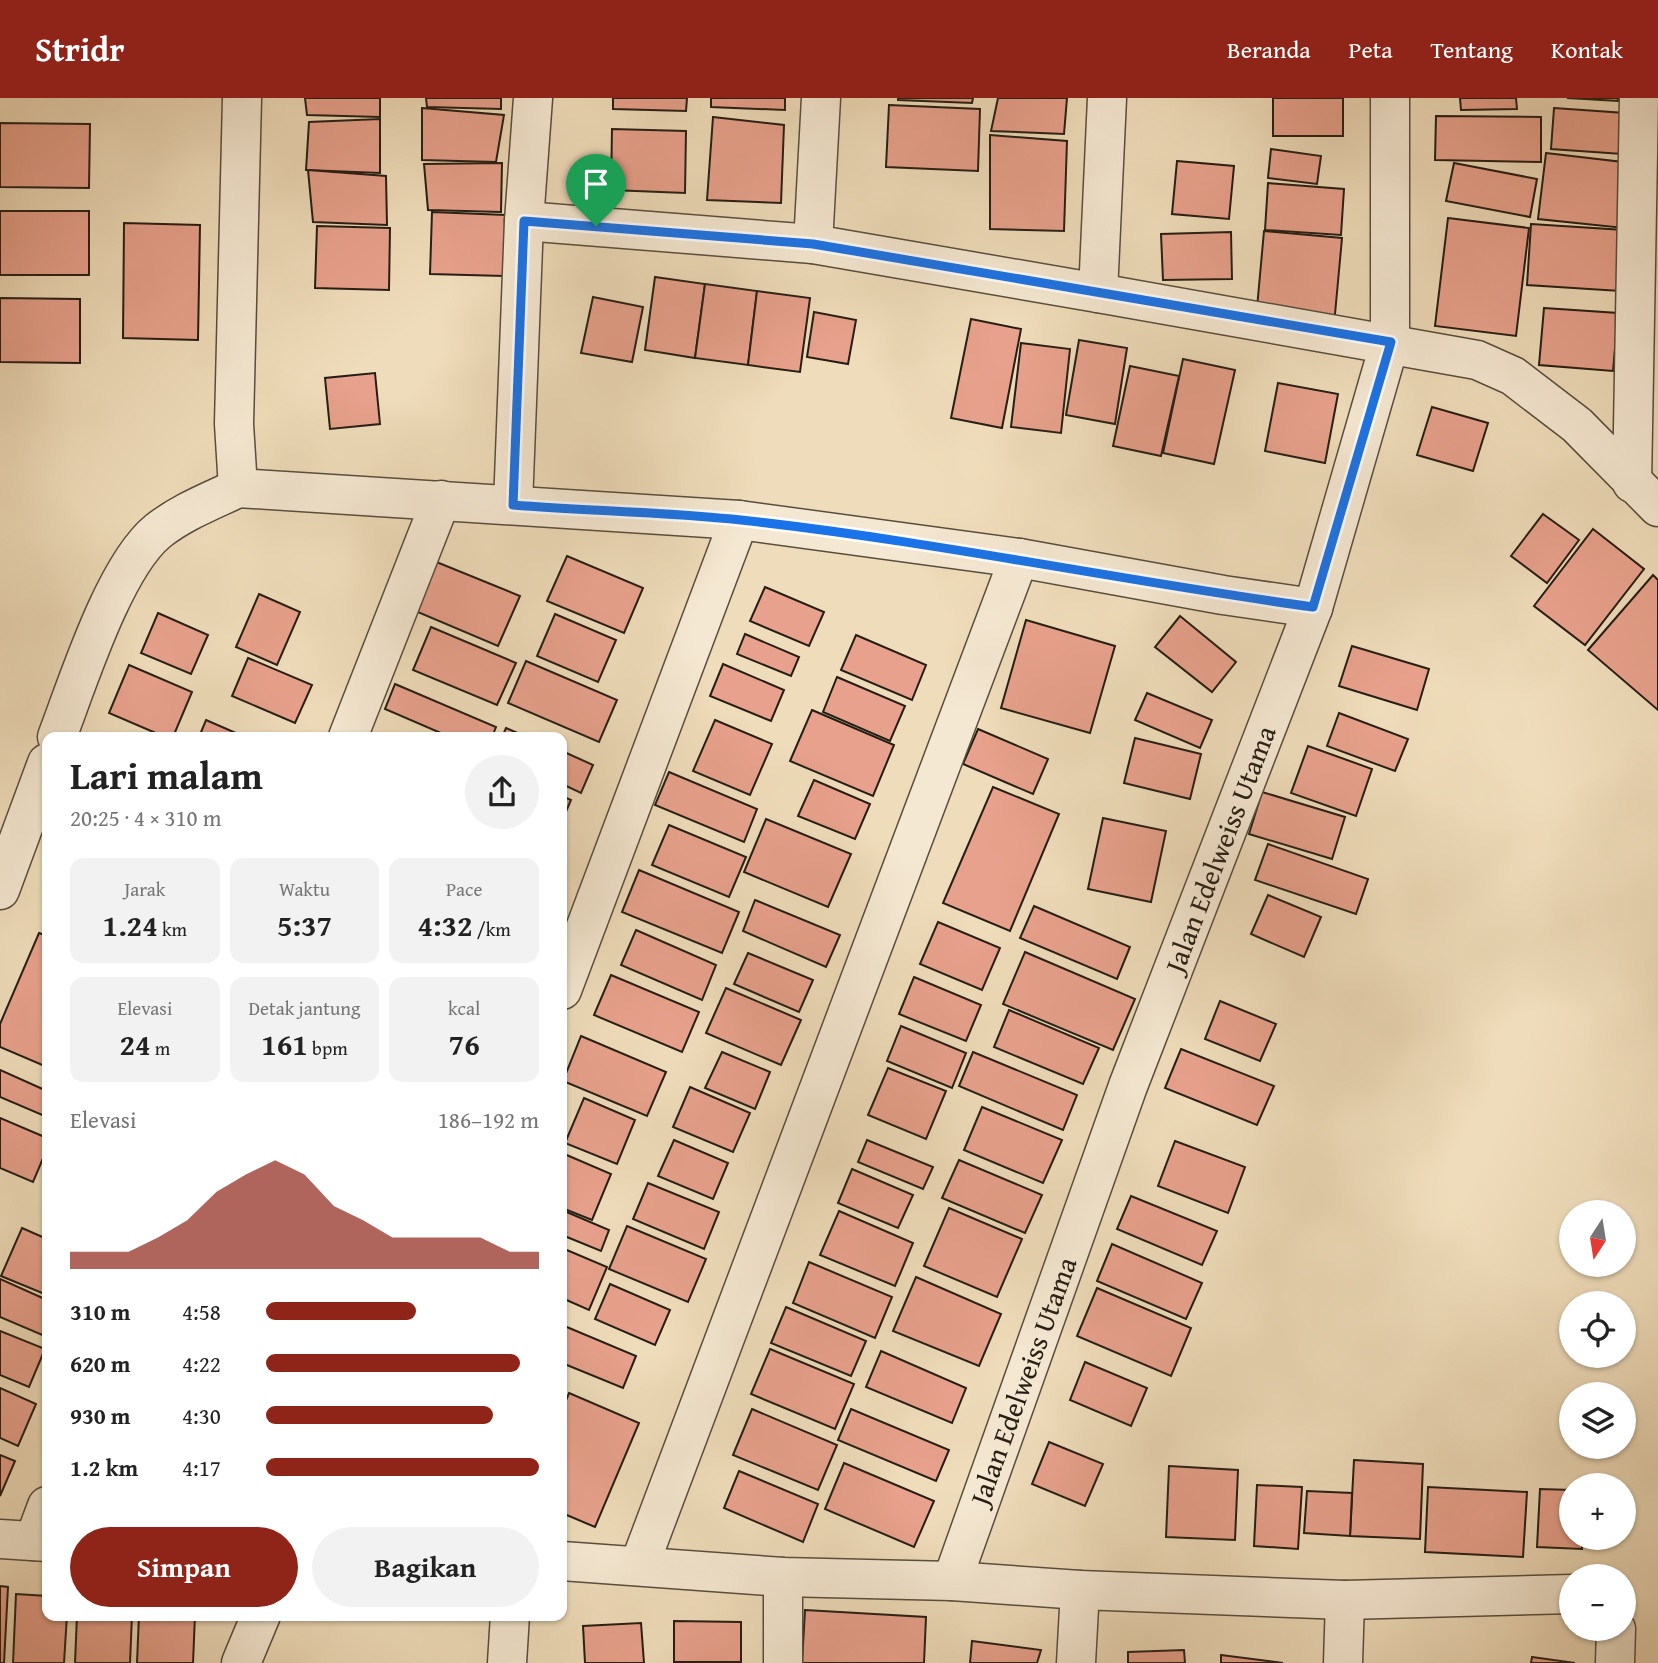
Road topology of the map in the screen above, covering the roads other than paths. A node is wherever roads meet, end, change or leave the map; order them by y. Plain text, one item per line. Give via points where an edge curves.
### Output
1 (242, 98) edge
2 (533, 98) edge
3 (821, 98) edge
4 (1107, 98) edge
5 (1390, 98) edge
6 (1639, 98) edge
7 (1647, 162) edge
8 (524, 221) junction
9 (813, 244) junction
10 (1098, 293) junction
11 (1391, 342) junction
12 (238, 488) junction
13 (1645, 495) edge
14 (441, 500) junction
15 (513, 505) junction
16 (739, 520) junction
17 (1019, 558) junction
18 (1313, 607) junction
19 (59, 732) edge
20 (350, 732) edge
21 (42, 777) edge
22 (0, 890) edge
23 (567, 977) edge
24 (42, 1515) edge
25 (27, 1541) edge
26 (567, 1561) edge
27 (639, 1566) junction
28 (783, 1577) junction
29 (952, 1581) junction
30 (1080, 1590) junction
31 (1559, 1594) edge
32 (1345, 1600) junction
33 (258, 1621) edge
34 (510, 1621) edge
35 (1616, 1641) edge
36 (241, 1663) edge
37 (508, 1663) edge
38 (783, 1663) edge
39 (1076, 1663) edge
40 (1343, 1663) edge
41 (1615, 1663) edge

1 - 12 street via 234,424
2 - 8 street
3 - 9 street
4 - 10 street
5 - 11 street, Jalan Edelweiss Utama
6 - 7 street
7 - 13 street
8 - 9 street
8 - 15 street
9 - 10 street
10 - 11 street
11 - 13 street via 1477,360 1513,376 1577,425
11 - 18 street, Jalan Edelweiss Utama
12 - 14 street
12 - 19 street via 183,514 156,532 132,558 91,646
14 - 15 street
14 - 20 street
15 - 16 street
16 - 17 street
16 - 23 street
17 - 18 street
17 - 27 street
18 - 29 street, Jalan Edelweiss Utama via 1128,1086
21 - 22 street
24 - 25 street
26 - 27 street
27 - 28 street
28 - 29 street
28 - 38 street
29 - 30 street
30 - 32 street
30 - 39 street
31 - 32 street
32 - 40 street
33 - 36 street
34 - 37 street
35 - 41 street

